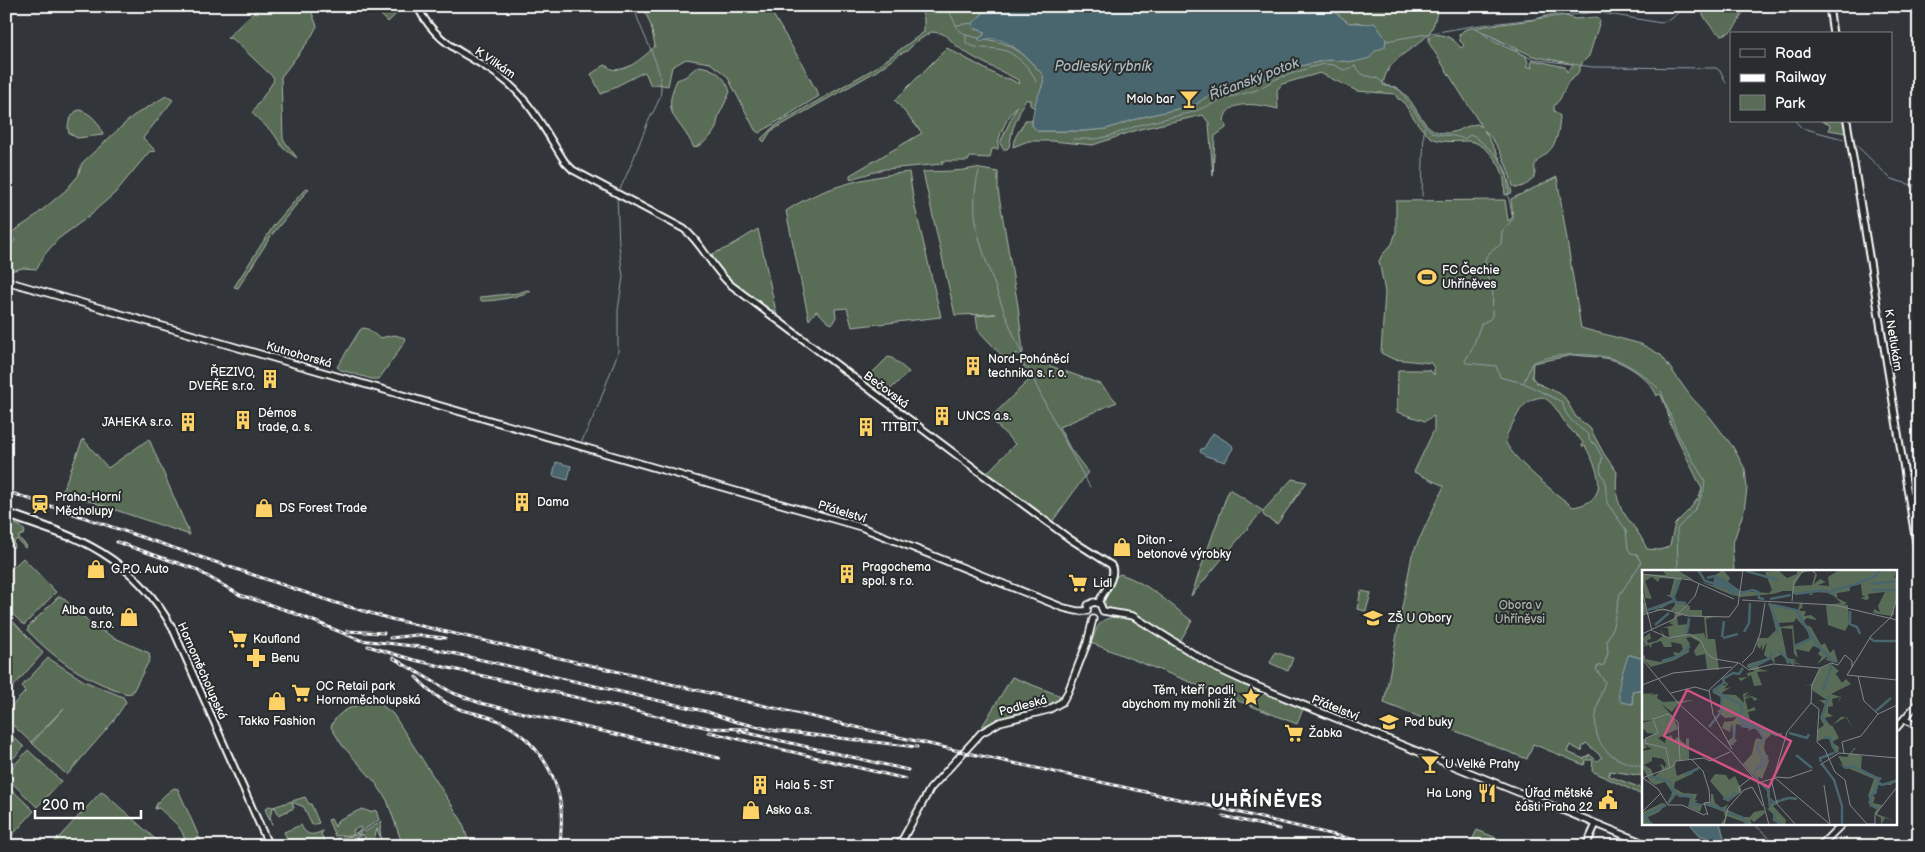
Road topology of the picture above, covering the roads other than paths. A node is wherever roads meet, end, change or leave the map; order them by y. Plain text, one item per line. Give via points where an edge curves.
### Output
1 (417, 6) edge
2 (1829, 6) edge
3 (1833, 32) edge
4 (1847, 122) edge
5 (618, 193) joint
6 (6, 281) edge
7 (586, 448) joint
8 (6, 512) edge
9 (6, 516) edge
10 (74, 538) junction
11 (1919, 561) edge
12 (1098, 603) junction
13 (1086, 611) junction
14 (1103, 611) junction
15 (1094, 619) junction
16 (1919, 702) edge
17 (1904, 719) junction
18 (1898, 726) edge
19 (1919, 727) edge
20 (1596, 824) junction
21 (1842, 824) edge
22 (269, 846) edge
23 (899, 846) edge
24 (1586, 846) edge
25 (1650, 846) edge
26 (1820, 846) edge

1 - 5 street, K Vilkám via 438,37 498,75 516,91 573,170
2 - 3 street
4 - 11 street, K Netlukám
5 - 12 street, Bečovská via 684,229 731,285 916,426 1108,562 1113,568 1112,576
6 - 7 main road, Kutnohorská
7 - 13 main road, Přátelství via 861,527 1064,608
8 - 10 street, Hornoměcholupská
9 - 10 street, Hornoměcholupská
10 - 22 street, Hornoměcholupská via 124,567 163,611
12 - 13 main road via 1090,604
12 - 14 main road
13 - 15 main road
14 - 15 main road
14 - 20 main road, Přátelství via 1133,616 1238,679
15 - 23 main road, Podleská via 1062,702 1048,710 1005,720 981,733 930,789
16 - 17 main road
17 - 18 main road
17 - 19 street
20 - 24 street
20 - 25 main road, Přátelství
21 - 26 main road

